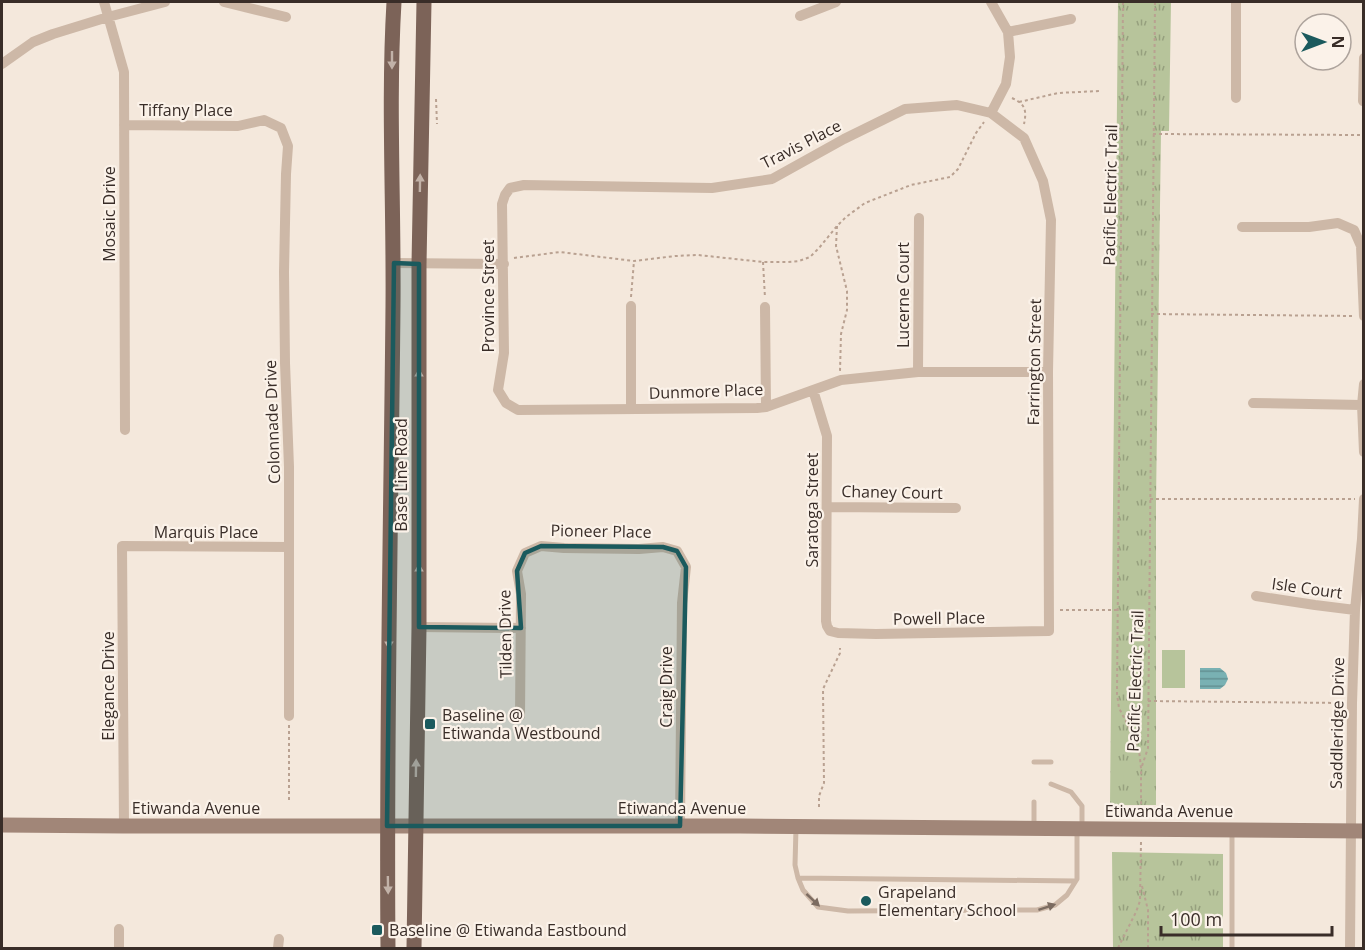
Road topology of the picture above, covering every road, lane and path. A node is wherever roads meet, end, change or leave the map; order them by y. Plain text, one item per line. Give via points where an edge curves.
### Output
1 (104, 2) edge
2 (165, 2) edge
3 (224, 2) edge
4 (394, 2) edge
5 (424, 2) edge
6 (836, 2) edge
7 (991, 2) edge
8 (1124, 2) edge
9 (1155, 2) edge
10 (1236, 2) edge
11 (800, 16) dead end
12 (108, 17) junction
13 (286, 17) dead end
14 (1071, 19) dead end
15 (1008, 32) junction
16 (1364, 58) edge
17 (2, 64) edge
18 (1099, 92) dead end
19 (1012, 98) dead end
20 (1236, 98) dead end
21 (1363, 101) edge
22 (1019, 102) junction
23 (991, 113) junction
24 (124, 124) junction
25 (1024, 124) dead end
26 (281, 128) joint
27 (1153, 134) junction
28 (1364, 135) edge
29 (510, 188) joint
30 (919, 218) dead end
31 (837, 226) junction
32 (1242, 227) dead end
33 (514, 258) dead end
34 (634, 261) junction
35 (763, 261) junction
36 (394, 263) junction
37 (419, 264) junction
38 (504, 264) junction
39 (630, 306) joint
40 (765, 307) joint
41 (1151, 314) junction
42 (1364, 316) edge
43 (918, 372) junction
44 (1047, 372) junction
45 (841, 380) junction
46 (1364, 384) edge
47 (813, 390) junction
48 (1253, 403) dead end
49 (506, 404) joint
50 (1362, 405) junction
51 (766, 407) junction
52 (631, 408) junction
53 (125, 430) dead end
54 (1364, 452) edge
55 (1150, 499) junction
56 (1364, 499) edge
57 (828, 507) junction
58 (956, 508) dead end
59 (122, 546) joint
60 (289, 547) junction
61 (677, 551) joint
62 (525, 553) joint
63 (1256, 596) dead end
64 (1049, 610) junction
65 (1118, 610) junction
66 (1355, 610) junction
67 (419, 627) junction
68 (521, 628) junction
69 (830, 631) joint
70 (1049, 631) joint
71 (840, 648) dead end
72 (1148, 701) junction
73 (1352, 703) junction
74 (289, 716) joint
75 (520, 716) dead end
76 (1034, 762) dead end
77 (1051, 762) dead end
78 (1051, 784) dead end
79 (289, 800) dead end
80 (1034, 802) dead end
81 (819, 807) dead end
82 (2, 825) edge
83 (124, 826) junction
84 (387, 826) junction
85 (415, 826) junction
86 (680, 826) junction
87 (796, 827) junction
88 (1034, 828) junction
89 (1079, 829) junction
90 (1232, 830) junction
91 (1357, 831) edge
92 (798, 878) junction
93 (1076, 881) junction
94 (119, 929) dead end
95 (119, 948) edge
96 (388, 948) edge
97 (414, 948) edge
98 (1118, 948) edge
99 (1148, 948) edge
100 (1232, 948) edge
101 (1350, 948) edge

1 - 12 street, Mosaic Drive
2 - 12 street
3 - 13 street
4 -> 36 main road, Base Line Road
37 -> 5 main road, Base Line Road
6 - 11 street
7 - 15 street
8 - 65 path, Pacific Electric Trail
9 - 27 path, Pacific Electric Trail
10 - 20 street
12 - 17 street via 33,42
12 - 24 street, Mosaic Drive via 124,72
14 - 15 street
15 - 23 street via 1006,84
16 - 21 street
18 - 22 path via 1058,93
19 - 22 path
22 - 25 path via 1026,115
23 - 29 street, Travis Place via 957,105 905,109 772,179 712,188
23 - 31 path via 950,177 911,185 865,203
23 - 44 street, Farrington Street via 1024,138 1047,200 1051,220
24 - 26 street, Tiffany Place via 238,126 264,120
24 - 53 street, Mosaic Drive
26 - 60 street, Colonnade Drive via 288,146 284,272
27 - 28 path
27 - 41 path, Pacific Electric Trail
29 - 38 street, Province Street via 502,204
30 - 43 street, Lucerne Court
31 - 35 path via 810,257 788,262
31 - 45 path via 836,246 847,291 841,334
32 - 42 street via 1338,223 1354,230 1361,246
33 - 34 path via 560,252
34 - 35 path via 698,255
34 - 39 path
35 - 40 path
36 - 37 street
36 -> 84 main road, Base Line Road
37 - 38 street
67 -> 37 main road, Base Line Road
38 - 49 street, Province Street via 504,353 498,390
39 - 52 street
40 - 51 street
41 - 42 path
41 - 55 path, Pacific Electric Trail
43 - 44 street, Dunmore Place
43 - 45 street, Dunmore Place
44 - 64 street, Farrington Street
45 - 47 street, Dunmore Place
46 - 50 street
47 - 51 street, Dunmore Place
47 - 57 street, Saratoga Street via 827,436
48 - 50 street
49 - 52 street, Dunmore Place via 518,410
50 - 54 street
51 - 52 street, Dunmore Place
55 - 56 path
55 - 72 path, Pacific Electric Trail
56 - 66 street, Saddleridge Drive
57 - 58 street, Chaney Court
57 - 69 street, Saratoga Street via 826,621
59 - 60 street, Marquis Place
59 - 83 street, Elegance Drive
60 - 74 street, Colonnade Drive
61 - 62 street, Pioneer Place via 663,547 541,546
61 - 86 street, Craig Drive via 686,567 682,603
62 - 68 street, Tilden Drive via 517,571
63 - 66 street, Isle Court
64 - 65 path
64 - 70 street, Farrington Street
65 - 72 path, Pacific Electric Trail via 1119,708 1135,739 1141,768 1148,748
66 - 73 street, Saddleridge Drive
67 - 68 street
85 -> 67 main road, Base Line Road
68 - 75 street, Tilden Drive
69 - 70 street, Powell Place
71 - 81 path via 823,690 824,783
72 - 73 path
73 - 91 street, Saddleridge Drive
74 - 79 path
76 - 77 lane
78 - 89 lane via 1071,792 1082,806
80 - 88 lane
82 - 83 street, Etiwanda Avenue
83 - 84 street, Etiwanda Avenue
84 - 85 street, Etiwanda Avenue
84 -> 96 main road, Base Line Road
85 - 86 street, Etiwanda Avenue
85 - 97 main road, Base Line Road
86 - 87 street, Etiwanda Avenue
87 - 88 street, Etiwanda Avenue
87 - 92 lane
88 - 89 street, Etiwanda Avenue
89 - 90 street, Etiwanda Avenue
89 - 93 lane
90 - 91 street, Etiwanda Avenue
90 - 100 lane
91 - 101 street, Saddleridge Drive
92 - 93 lane
92 -> 93 lane via 818,907 848,911 1037,910 1055,905 1067,896
94 - 95 street
98 - 99 path via 1140,901 1141,883 1148,910

